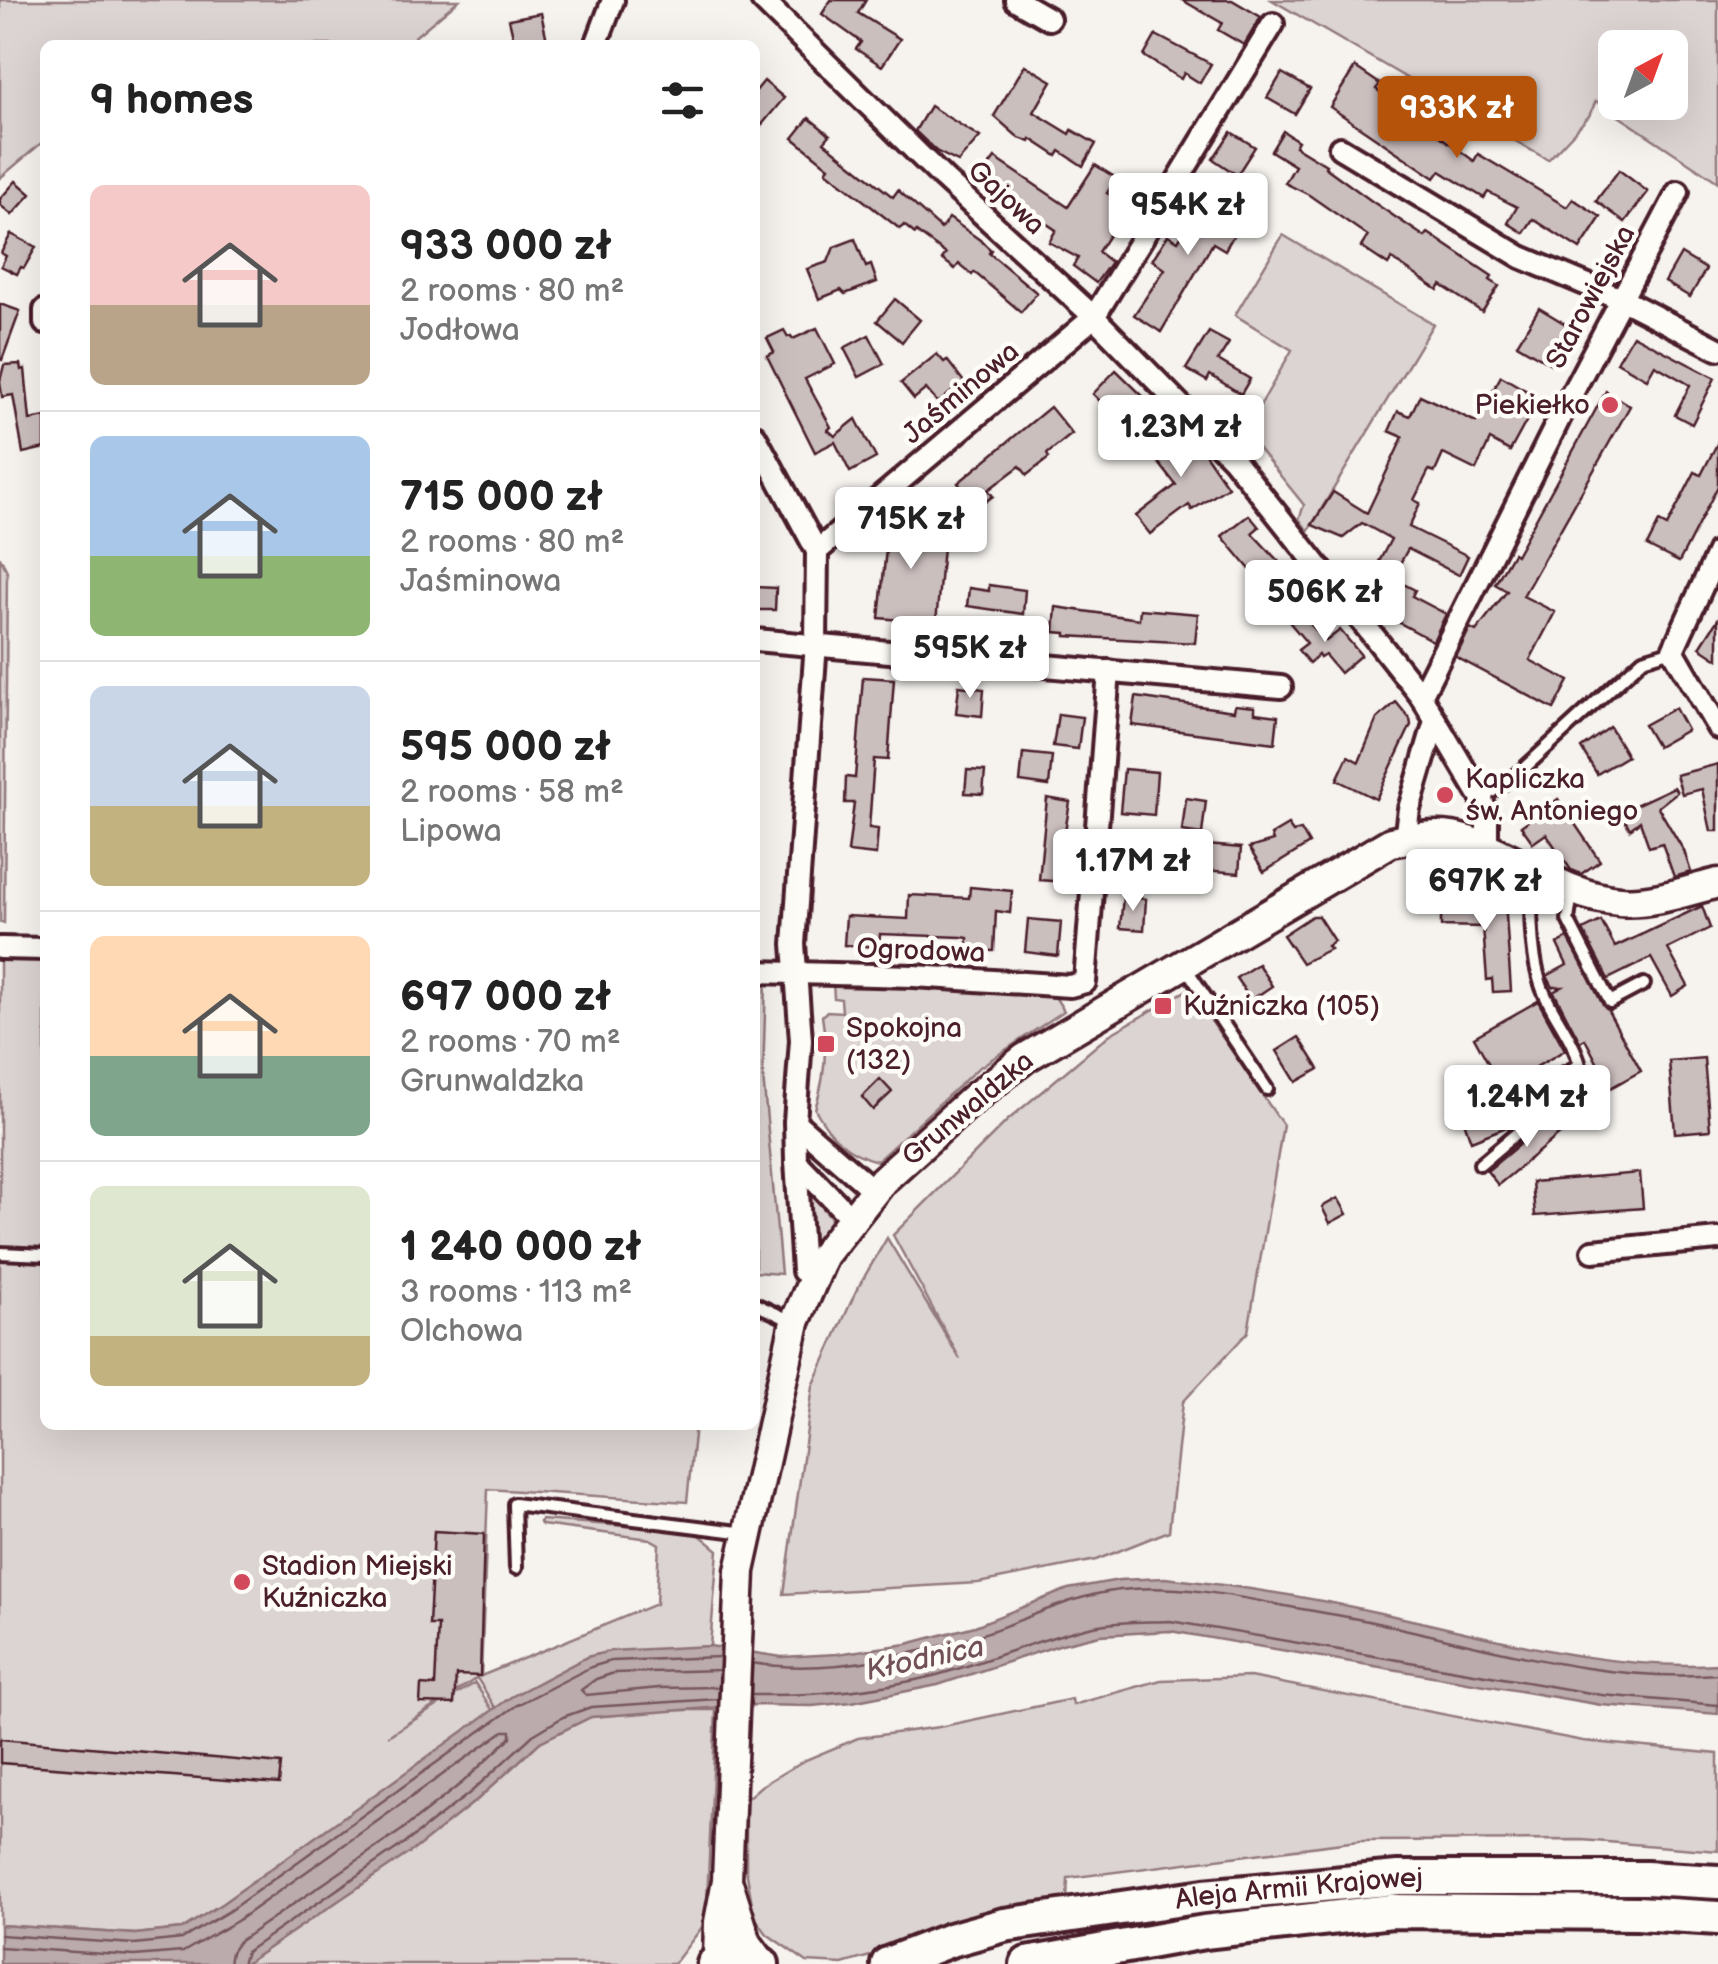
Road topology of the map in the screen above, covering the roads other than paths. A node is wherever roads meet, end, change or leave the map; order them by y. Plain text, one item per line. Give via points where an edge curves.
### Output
1 (613, 0) edge
2 (762, 0) edge
3 (1016, 0) edge
4 (1050, 19) dead end
5 (1273, 24) dead end
6 (598, 40) edge
7 (1340, 148) dead end
8 (1678, 192) dead end
9 (1621, 299) junction
10 (1094, 317) junction
11 (1718, 349) edge
12 (760, 445) edge
13 (816, 551) junction
14 (1718, 552) edge
15 (760, 640) edge
16 (816, 643) junction
17 (1673, 650) junction
18 (1109, 671) junction
19 (1281, 687) dead end
20 (1422, 696) junction
21 (1435, 720) junction
22 (1718, 728) edge
23 (1457, 753) junction
24 (1423, 760) junction
25 (1482, 799) junction
26 (1405, 839) junction
27 (1487, 849) junction
28 (1534, 874) junction
29 (1718, 884) edge
30 (1572, 890) junction
31 (0, 948) edge
32 (40, 949) edge
33 (1183, 963) junction
34 (760, 972) edge
35 (797, 974) junction
36 (1644, 984) dead end
37 (1266, 1089) dead end
38 (795, 1122) junction
39 (796, 1161) junction
40 (1480, 1164) dead end
41 (874, 1191) junction
42 (851, 1218) junction
43 (1718, 1239) edge
44 (1593, 1251) dead end
45 (0, 1253) edge
46 (40, 1255) edge
47 (813, 1278) junction
48 (760, 1306) edge
49 (795, 1322) junction
50 (747, 1533) junction
51 (516, 1568) dead end
52 (727, 1880) junction
53 (1718, 1882) edge
54 (1718, 1918) edge
55 (716, 1962) edge
56 (762, 1963) edge
57 (888, 1964) edge
58 (1027, 1964) edge

1 - 6 street
2 - 10 street, Gajowa
3 - 4 street
5 - 10 street, Jaśminowa
7 - 9 street via 1521,257
8 - 9 street, Starowiejska
9 - 11 street
9 - 20 street, Starowiejska
10 - 13 street, Jaśminowa
10 - 20 street, Gajowa via 1233,459
12 - 13 street
13 - 16 street
14 - 17 street
15 - 16 street
16 - 18 street
16 - 35 street
17 - 22 street
17 - 25 lane via 1643,659
18 - 19 street
18 - 35 street, Ogrodowa via 1085,982
20 - 21 street, Gajowa
21 - 23 street, Gajowa
21 - 24 street
23 - 24 street
23 - 25 street, Gajowa
24 - 26 street
25 - 27 street, Gajowa
26 - 27 street, Grunwaldzka via 1448,836
26 - 33 street, Grunwaldzka via 1349,864
27 - 28 street, Grunwaldzka
28 - 30 street, Grunwaldzka
28 - 40 lane via 1530,901 1539,980 1580,1065 1533,1089 1530,1122
29 - 30 street, Grunwaldzka via 1639,901
30 - 36 lane via 1568,920 1610,1002
31 - 32 street
33 - 37 lane
33 - 41 street, Grunwaldzka via 1026,1058
34 - 35 street, Ogrodowa
35 - 38 street
38 - 39 street
38 - 41 street
39 - 42 street
39 - 47 street via 803,1271
41 - 42 street, Grunwaldzka
42 - 47 street, Grunwaldzka
43 - 44 street
45 - 46 lane
47 - 49 street, Grunwaldzka
48 - 49 lane
49 - 50 street, Grunwaldzka
50 - 51 lane via 514,1504
50 - 52 street, Grunwaldzka via 736,1600
52 - 55 street, Grunwaldzka
52 - 56 street, Grunwaldzka via 747,1944
53 - 57 main road, Aleja Armii Krajowej via 1398,1878 1204,1896 1004,1925
54 - 58 main road, Aleja Armii Krajowej via 1392,1912 1204,1932
55 - 56 main road via 747,1957

